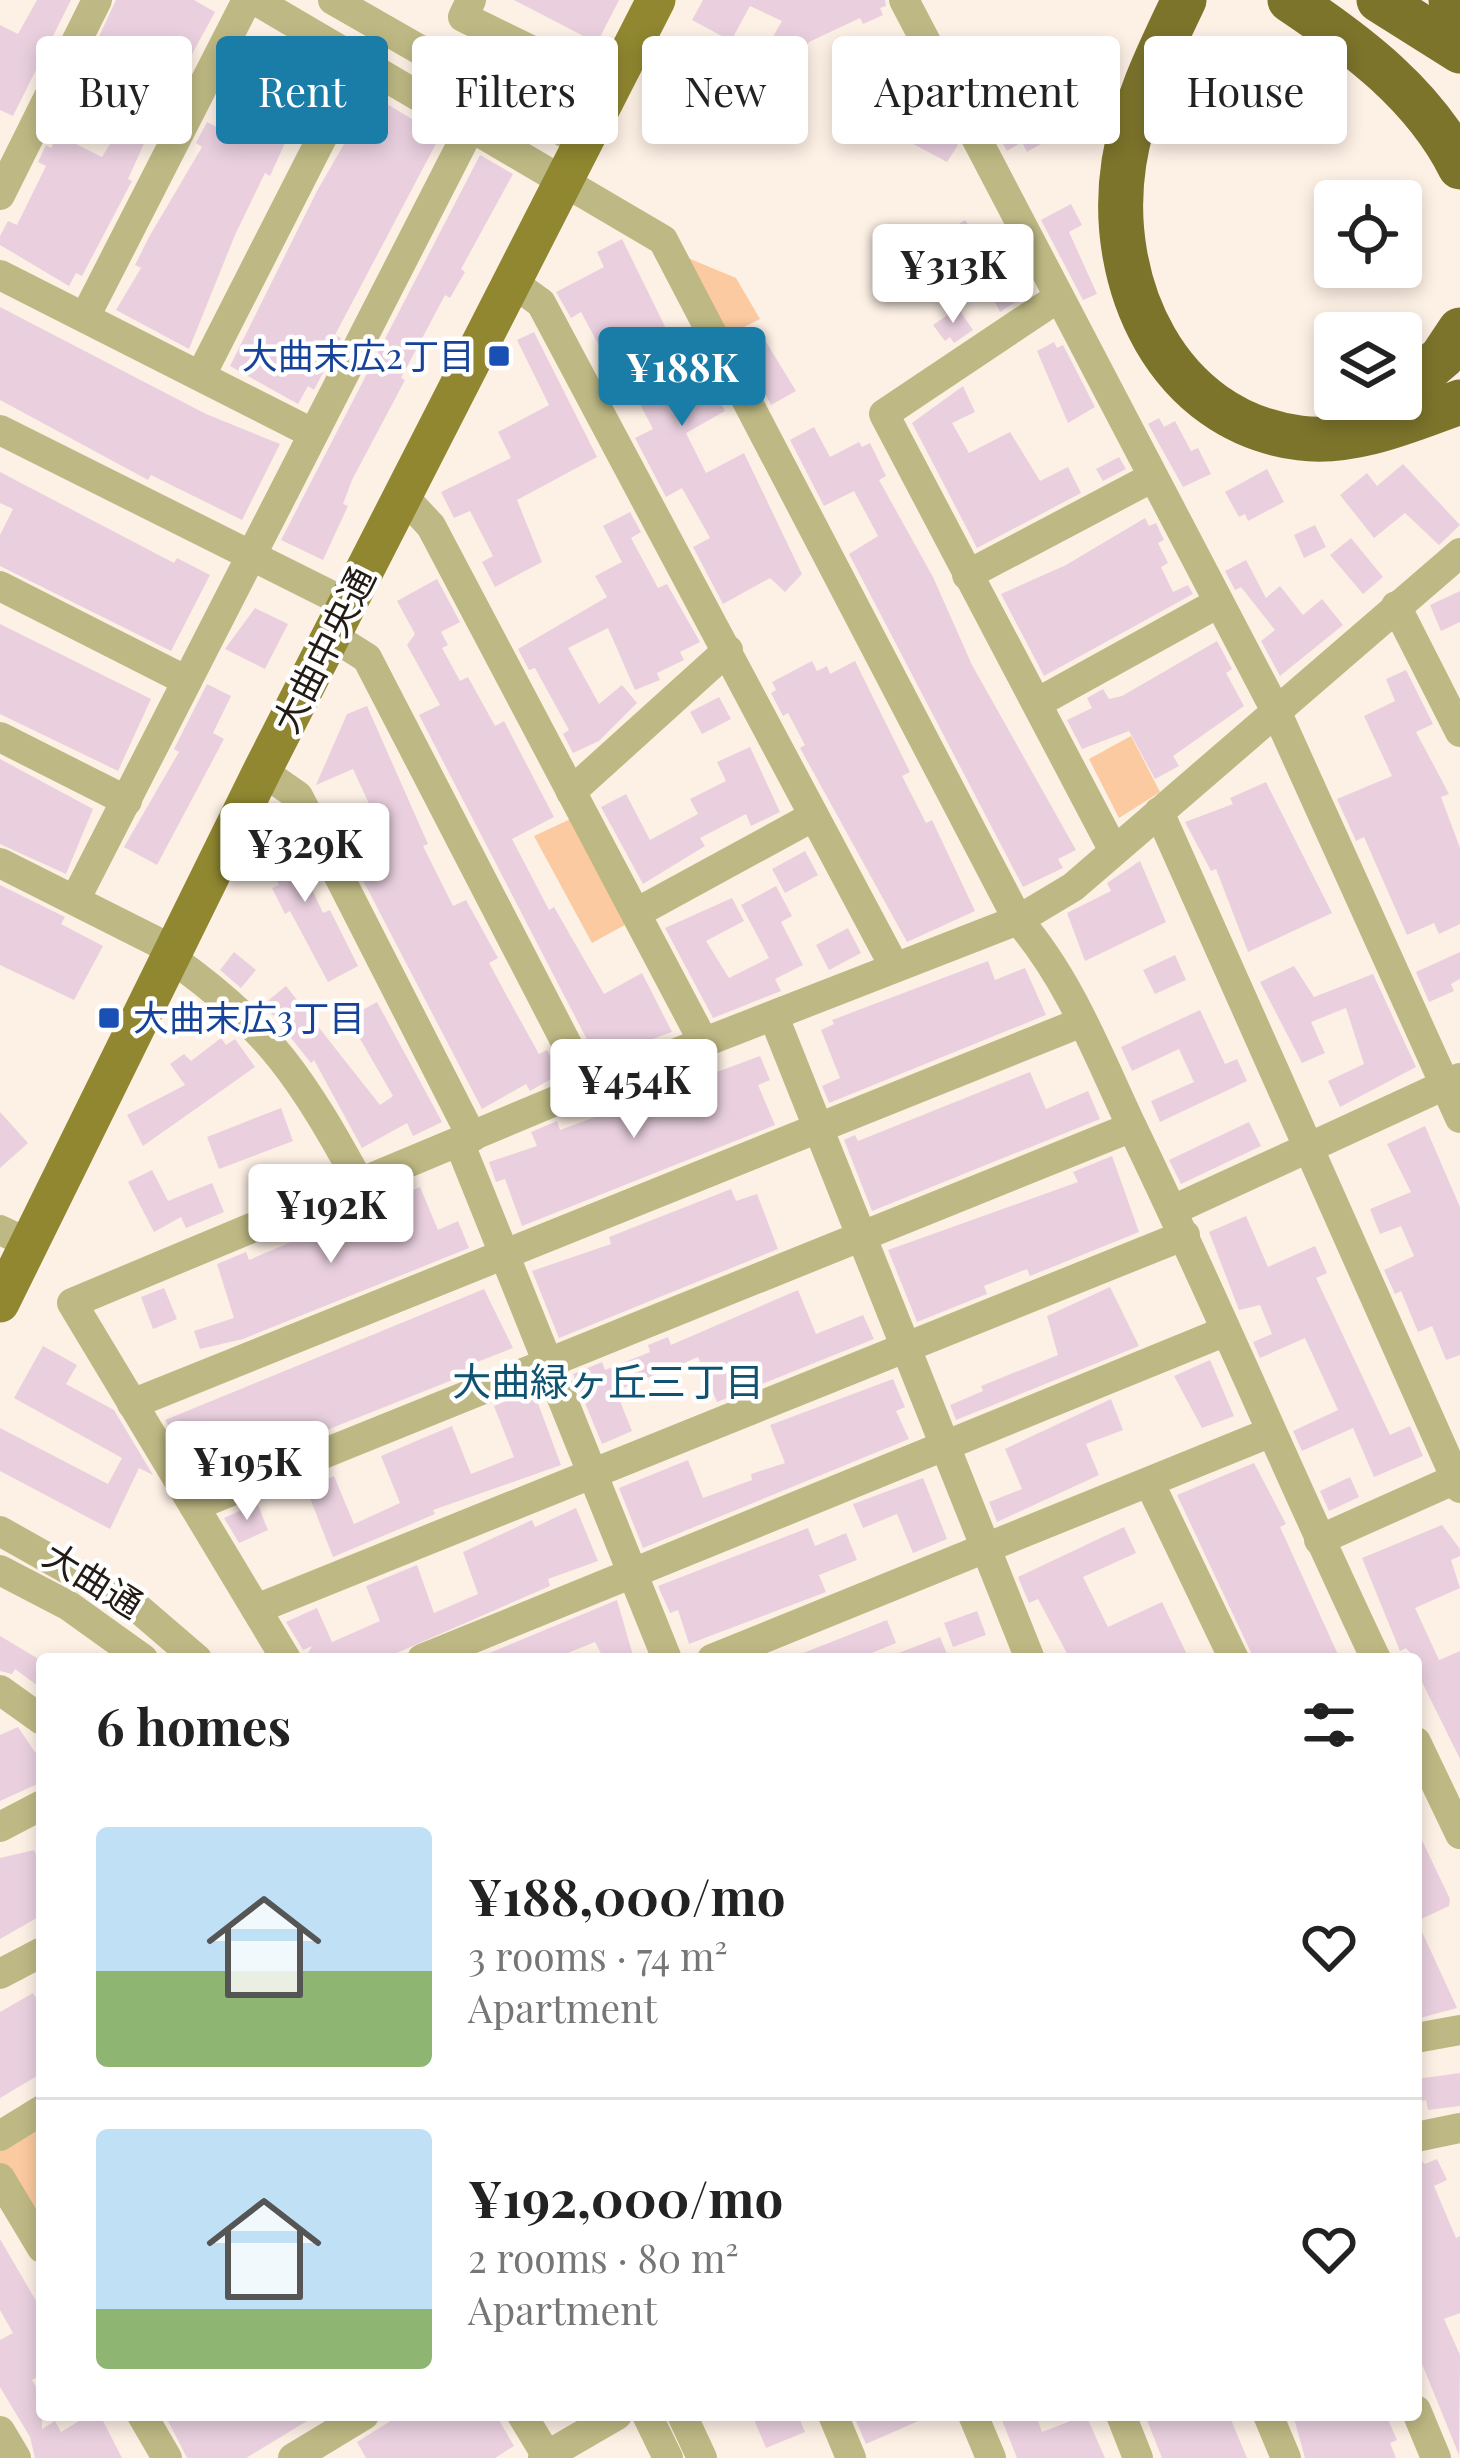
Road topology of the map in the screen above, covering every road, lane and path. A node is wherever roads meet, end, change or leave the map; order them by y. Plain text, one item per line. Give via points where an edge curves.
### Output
1 (97, 0) edge
2 (251, 0) edge
3 (332, 0) edge
4 (656, 0) edge
5 (904, 0) edge
6 (1290, 0) edge
7 (1379, 0) edge
8 (1450, 0) edge
9 (1197, 3) edge
10 (1460, 6) edge
11 (467, 8) edge
12 (314, 36) edge
13 (455, 36) edge
14 (517, 36) edge
15 (412, 46) edge
16 (1460, 51) edge
17 (618, 73) edge
18 (318, 144) edge
19 (462, 144) edge
20 (498, 144) edge
21 (582, 144) edge
22 (1460, 167) edge
23 (563, 181) junction
24 (0, 195) edge
25 (0, 275) edge
26 (512, 282) junction
27 (1059, 297) junction
28 (85, 317) junction
29 (1460, 330) edge
30 (1422, 374) edge
31 (201, 375) junction
32 (1460, 402) edge
33 (1314, 417) edge
34 (0, 430) edge
35 (310, 432) junction
36 (1154, 477) junction
37 (402, 495) junction
38 (1460, 553) edge
39 (249, 559) junction
40 (967, 575) junction
41 (0, 586) edge
42 (1219, 603) junction
43 (1396, 607) junction
44 (340, 620) junction
45 (728, 650) junction
46 (188, 681) junction
47 (1037, 703) junction
48 (1275, 709) junction
49 (1460, 732) edge
50 (0, 736) edge
51 (262, 771) junction
52 (571, 792) junction
53 (127, 801) junction
54 (1160, 812) junction
55 (814, 816) junction
56 (1114, 851) junction
57 (0, 863) edge
58 (75, 900) junction
59 (638, 912) junction
60 (1018, 920) junction
61 (173, 954) junction
62 (894, 966) junction
63 (773, 1017) junction
64 (1082, 1022) junction
65 (704, 1043) junction
66 (1453, 1081) edge
67 (589, 1087) junction
68 (1460, 1118) edge
69 (1132, 1127) junction
70 (817, 1130) junction
71 (465, 1140) junction
72 (1308, 1148) junction
73 (360, 1184) junction
74 (1179, 1222) junction
75 (15, 1237) edge
76 (860, 1238) junction
77 (505, 1255) junction
78 (0, 1303) edge
79 (1226, 1331) junction
80 (905, 1349) junction
81 (548, 1364) junction
82 (132, 1404) junction
83 (1269, 1433) junction
84 (945, 1450) junction
85 (593, 1475) junction
86 (1459, 1482) edge
87 (1150, 1484) junction
88 (194, 1506) junction
89 (0, 1531) edge
90 (1319, 1540) junction
91 (985, 1551) junction
92 (0, 1570) edge
93 (632, 1574) junction
94 (256, 1610) junction
95 (135, 1653) edge
96 (190, 1653) edge
97 (282, 1653) edge
98 (437, 1653) edge
99 (665, 1653) edge
100 (727, 1653) edge
101 (1028, 1653) edge
102 (1231, 1653) edge
103 (1373, 1653) edge
104 (0, 1690) edge
105 (36, 1716) edge
106 (1422, 1755) edge
107 (36, 1808) edge
108 (0, 1827) edge
109 (1460, 1834) edge
110 (36, 1955) edge
111 (0, 1974) edge
112 (1460, 2030) edge
113 (1422, 2037) edge
114 (36, 2114) edge
115 (1458, 2135) edge
116 (0, 2136) edge
117 (1422, 2137) edge
118 (0, 2178) edge
119 (36, 2238) edge
120 (145, 2421) edge
121 (354, 2421) edge
122 (525, 2421) edge
123 (607, 2421) edge
124 (650, 2421) edge
125 (685, 2421) edge
126 (836, 2421) edge
127 (976, 2421) edge
128 (1123, 2421) edge
129 (1271, 2421) edge
130 (1421, 2421) edge
131 (0, 2431) edge
132 (545, 2457) edge
133 (16, 2458) edge
134 (166, 2458) edge
135 (293, 2458) edge
136 (668, 2458) edge
137 (702, 2458) edge
138 (851, 2458) edge
139 (991, 2458) edge
140 (1138, 2458) edge
141 (1286, 2458) edge
142 (1436, 2458) edge

1 - 24 street
2 - 12 street
2 - 28 street
3 - 15 street
4 - 17 main road, 大曲中央通
5 - 27 street
6 - 22 highway via 1398,84 1434,122
7 - 16 highway
8 - 10 highway
9 - 32 highway via 1147,76 1124,162 1119,242 1144,325 1212,405 1302,438 1358,435
9 - 33 highway via 1153,132 1141,204 1150,284 1191,358 1250,402
11 - 13 street
11 - 14 street
18 - 31 street
19 - 35 street
20 - 23 street
21 - 23 main road, 大曲中央通
23 - 26 main road, 大曲中央通
23 - 60 street via 663,240
25 - 28 street
26 - 37 main road, 大曲中央通
26 - 45 street via 541,302
27 - 36 street
27 - 40 street via 884,414
28 - 31 street
29 - 30 highway
31 - 35 street
34 - 39 street
35 - 39 street
36 - 40 street
36 - 42 street
37 - 44 main road, 大曲中央通
37 - 52 street via 431,526
38 - 43 street
39 - 44 street
39 - 46 street
40 - 47 street
41 - 46 street
42 - 47 street
42 - 48 street
43 - 48 street
43 - 49 street
44 - 51 main road, 大曲中央通
44 - 67 street
45 - 52 street
45 - 55 street
46 - 53 street
47 - 56 street
48 - 54 street
48 - 66 street
50 - 53 street
51 - 61 main road, 大曲中央通
51 - 71 street via 298,796
52 - 59 street
53 - 58 street
54 - 56 street
54 - 72 street
55 - 59 street
55 - 62 street
56 - 60 street
57 - 58 street
58 - 61 street
59 - 65 street
60 - 62 street
60 - 64 street via 1052,960
61 - 73 street via 271,1041 305,1084
61 - 75 main road, 大曲中央通
62 - 63 street
63 - 65 street
63 - 70 street
64 - 69 street
64 - 70 street
65 - 67 street
66 - 68 street
66 - 72 street
67 - 71 street
69 - 74 street
69 - 76 street
70 - 76 street
70 - 77 street
71 - 73 street
71 - 77 street
72 - 74 street
72 - 86 street
73 - 82 street via 72,1303
74 - 79 street
74 - 80 street
75 - 78 main road, 大曲中央通
76 - 80 street
76 - 81 street
77 - 81 street
77 - 82 street
79 - 83 street
79 - 84 street
80 - 84 street
80 - 85 street
81 - 85 street
81 - 88 street
82 - 88 street
83 - 87 street
83 - 90 street
84 - 91 street
84 - 93 street
85 - 93 street
85 - 94 street
86 - 90 street
87 - 91 street
87 - 102 street
88 - 94 street
89 - 96 street, 大曲通 via 140,1610
90 - 103 street
91 - 100 street
91 - 101 street
92 - 95 street, 大曲通
93 - 98 street
93 - 99 street
94 - 97 street
104 - 105 street
106 - 109 street
107 - 108 street
110 - 111 street
112 - 113 street
114 - 116 street
115 - 117 street
118 - 119 street
120 - 134 street
121 - 135 street
122 - 132 street
123 - 132 street
124 - 136 street
125 - 137 street
126 - 138 street
127 - 139 street
128 - 140 street
129 - 141 street
130 - 142 street
131 - 133 street

